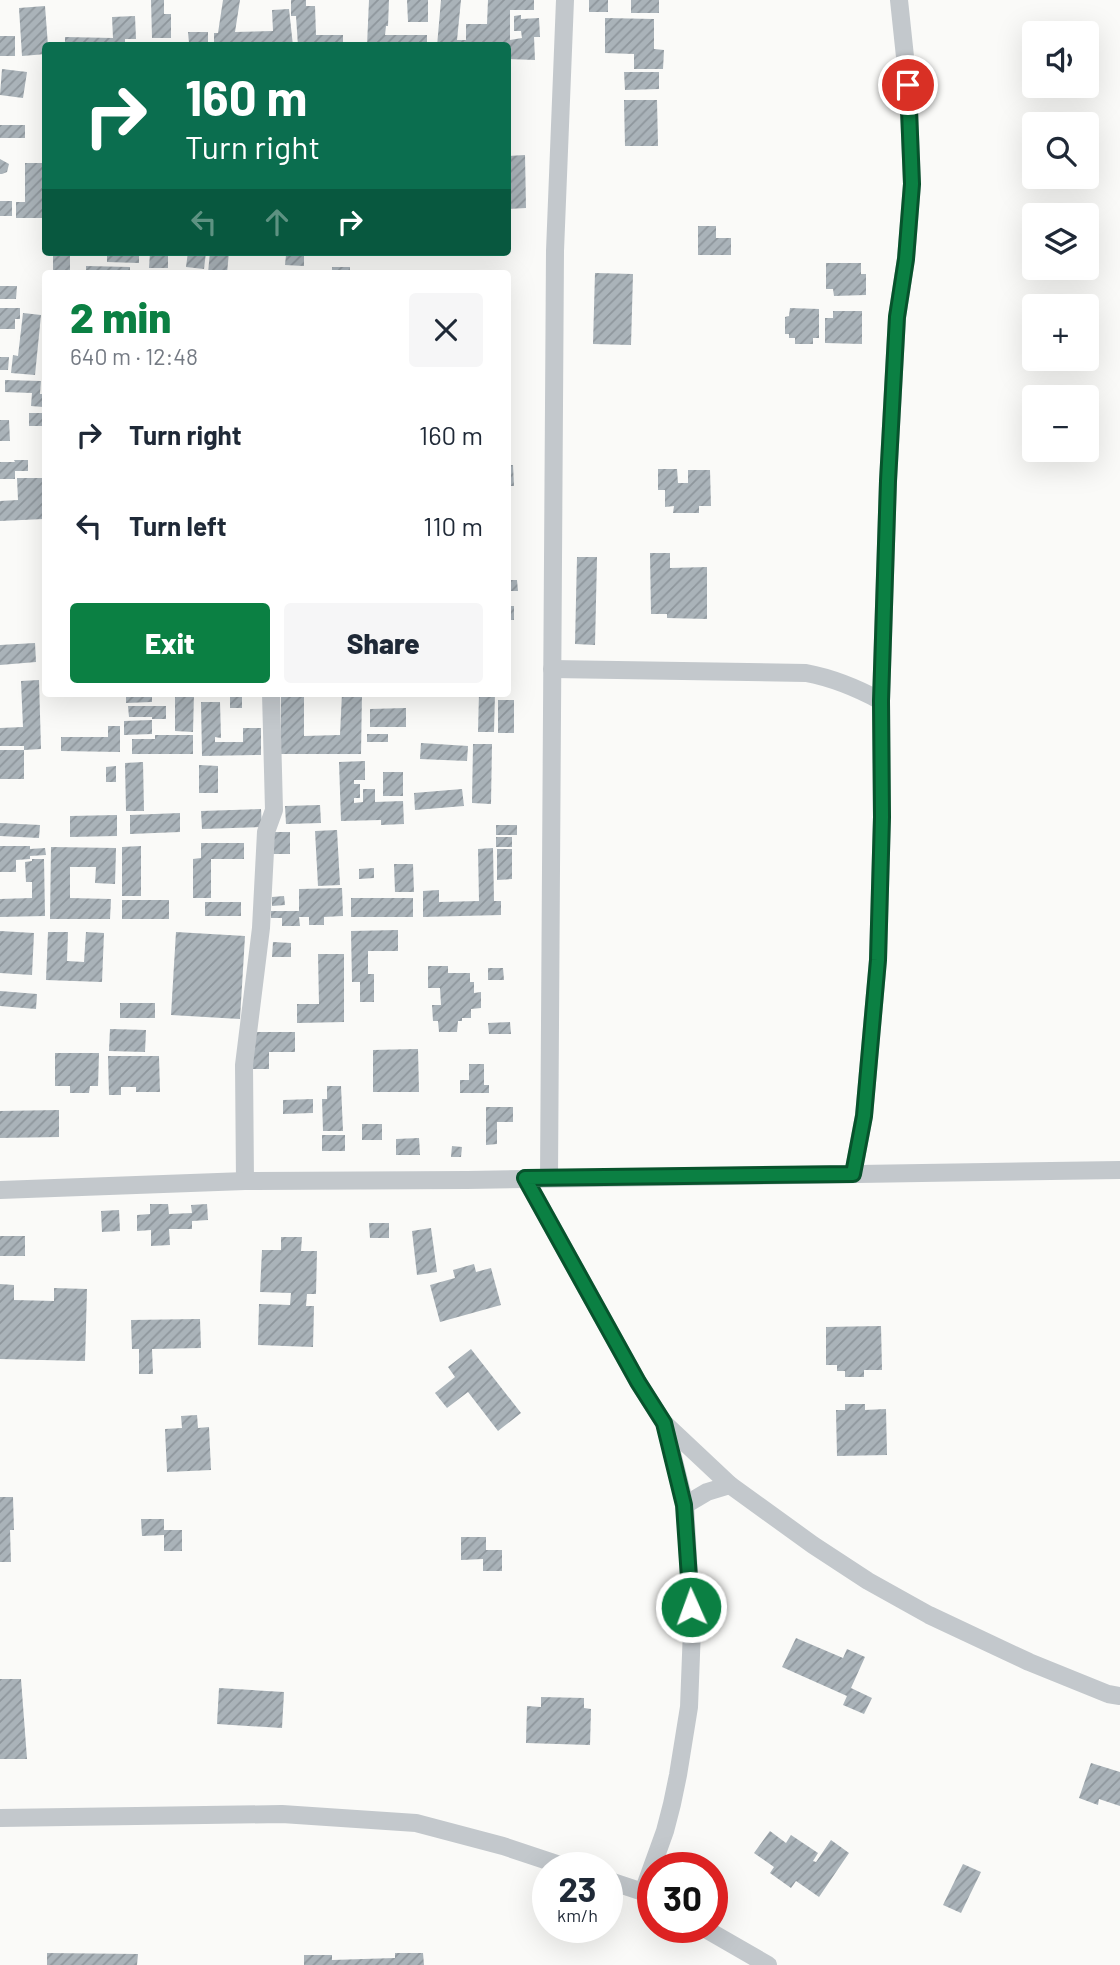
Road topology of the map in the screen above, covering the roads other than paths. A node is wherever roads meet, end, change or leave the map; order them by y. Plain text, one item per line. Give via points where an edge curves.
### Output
1 (565, 0) edge
2 (899, 0) edge
3 (552, 669) junction
4 (271, 697) edge
5 (881, 701) junction
6 (1120, 1170) edge
7 (853, 1174) junction
8 (525, 1178) junction
9 (549, 1178) junction
10 (245, 1181) junction
11 (0, 1190) edge
12 (664, 1423) junction
13 (730, 1485) junction
14 (684, 1505) junction
15 (1120, 1696) edge
16 (0, 1818) edge
17 (659, 1852) edge
18 (532, 1856) edge
19 (728, 1942) edge
20 (768, 1965) edge

1 - 3 street via 555,251
2 - 5 street via 912,184 897,317
3 - 5 street via 806,673 851,686
3 - 9 street
4 - 10 street via 274,810 266,832 261,928 244,1065
5 - 7 street via 878,960 864,1116
6 - 7 street
7 - 9 street
8 - 9 street
8 - 10 street
8 - 12 street
10 - 11 street
12 - 13 street
12 - 14 street
13 - 14 street
13 - 15 street via 868,1581 929,1615 1029,1662
14 - 17 street via 692,1629 687,1728
16 - 18 street via 282,1814 416,1823
19 - 20 street

